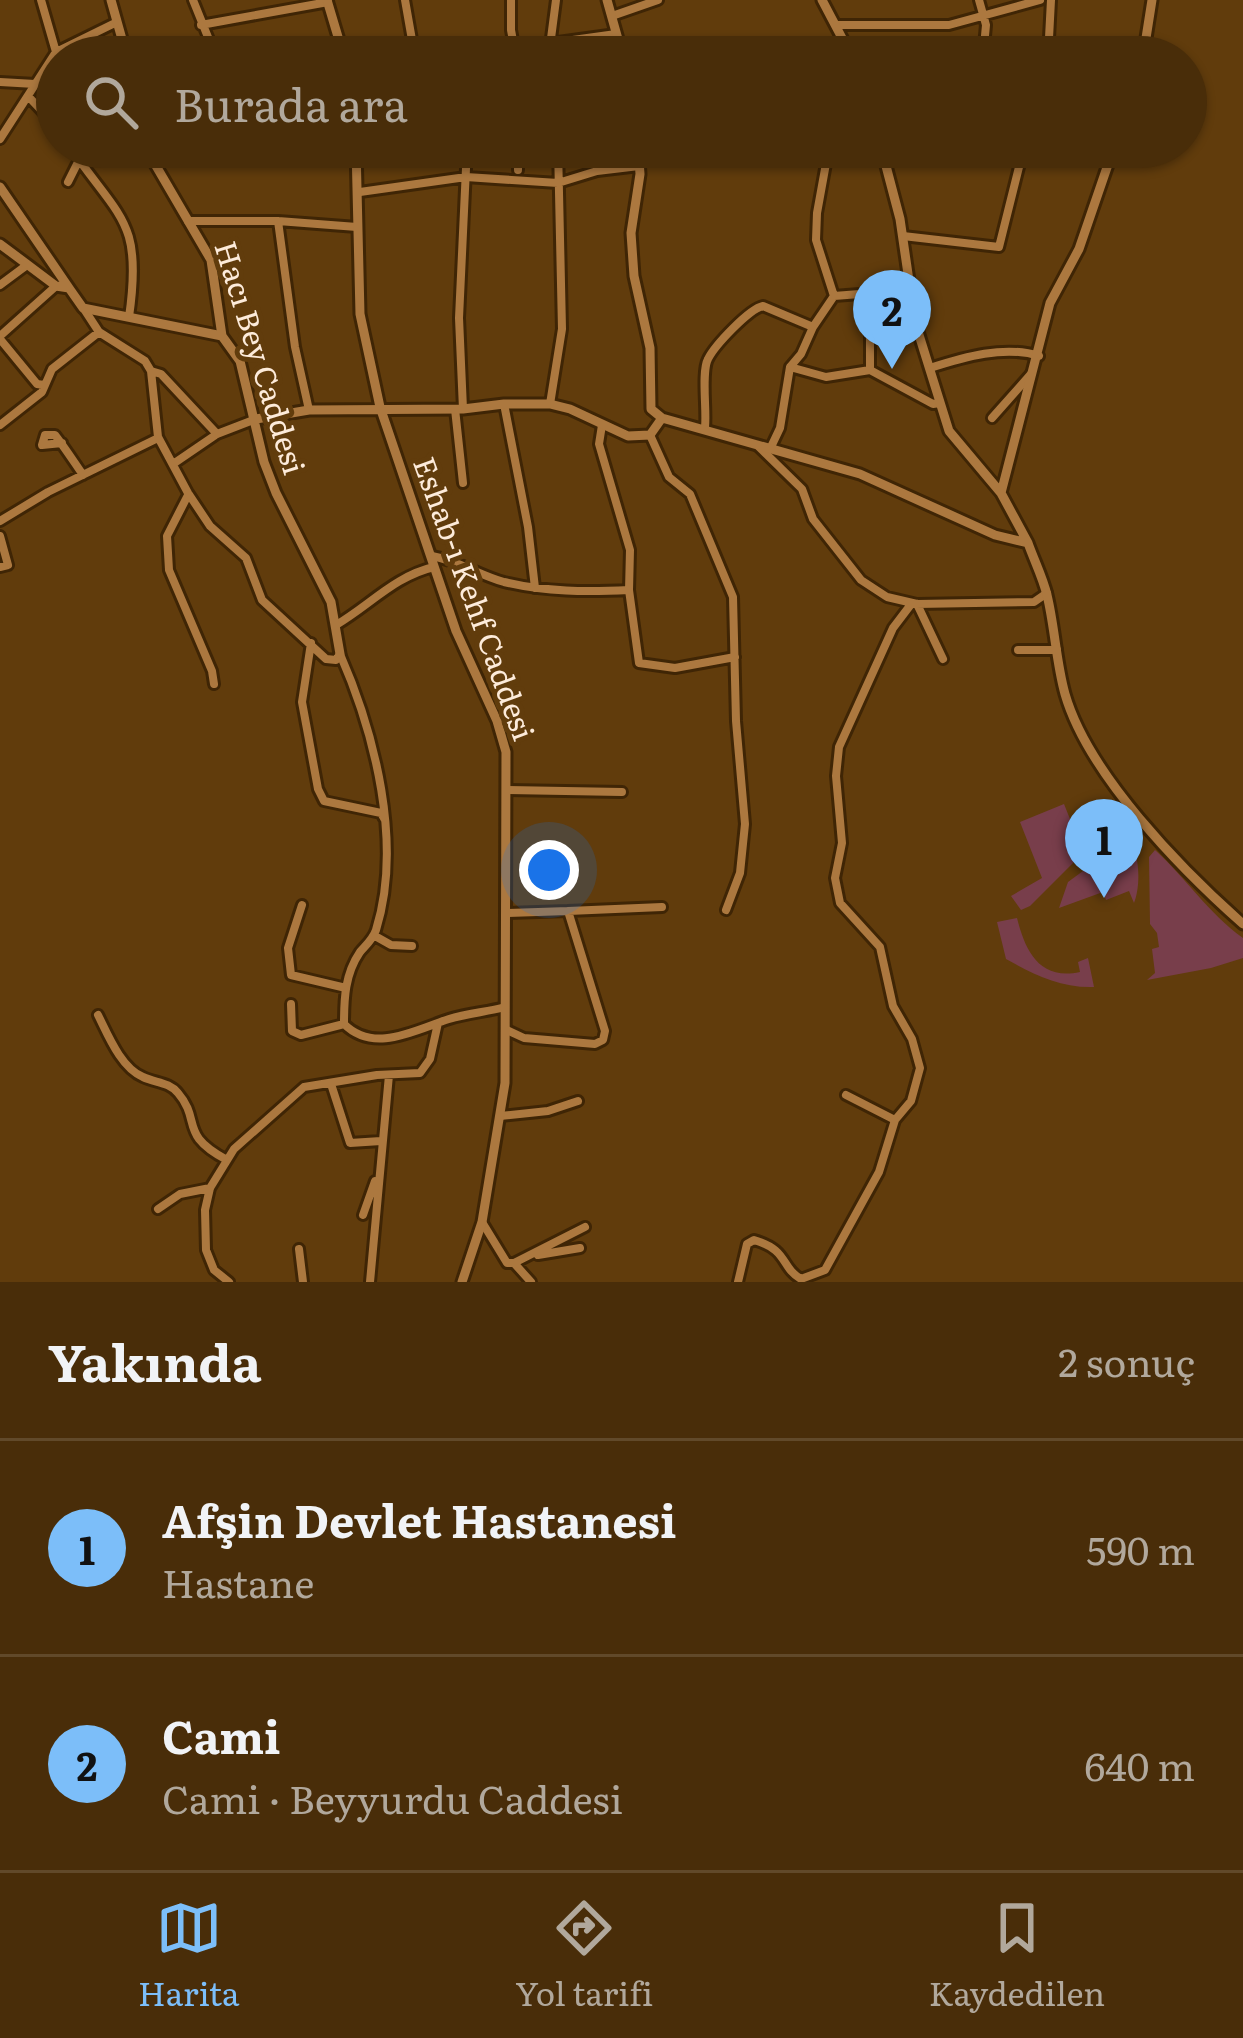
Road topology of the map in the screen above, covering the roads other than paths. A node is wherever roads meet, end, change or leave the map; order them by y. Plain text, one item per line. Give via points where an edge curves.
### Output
1 (41, 0) edge
2 (111, 0) edge
3 (194, 0) edge
4 (405, 0) edge
5 (511, 0) edge
6 (556, 0) edge
7 (607, 0) edge
8 (658, 0) edge
9 (822, 0) edge
10 (979, 0) edge
11 (1040, 0) edge
12 (1052, 0) edge
13 (1152, 0) edge
14 (328, 1) edge
15 (612, 16) junction
16 (985, 17) junction
17 (117, 22) junction
18 (201, 25) junction
19 (836, 25) junction
20 (616, 34) joint
21 (51, 36) edge
22 (89, 36) edge
23 (121, 36) edge
24 (206, 36) edge
25 (338, 36) edge
26 (411, 36) edge
27 (514, 36) edge
28 (554, 36) edge
29 (605, 36) edge
30 (842, 36) edge
31 (984, 36) edge
32 (1049, 36) edge
33 (1146, 36) edge
34 (0, 82) edge
35 (35, 84) joint
36 (28, 96) junction
37 (36, 104) edge
38 (0, 139) edge
39 (75, 168) edge
40 (81, 168) edge
41 (157, 168) edge
42 (357, 168) edge
43 (466, 168) edge
44 (557, 168) edge
45 (622, 168) edge
46 (639, 168) edge
47 (826, 168) edge
48 (886, 168) edge
49 (1019, 168) edge
50 (1107, 168) edge
51 (466, 177) junction
52 (68, 182) dead end
53 (557, 183) junction
54 (0, 188) edge
55 (359, 192) junction
56 (278, 220) junction
57 (188, 221) junction
58 (357, 227) junction
59 (903, 236) junction
60 (0, 244) edge
61 (27, 265) junction
62 (0, 285) edge
63 (56, 286) junction
64 (69, 287) junction
65 (910, 290) junction
66 (834, 296) junction
67 (870, 296) junction
68 (83, 308) junction
69 (129, 317) junction
70 (813, 327) junction
71 (99, 332) junction
72 (222, 336) junction
73 (0, 337) edge
74 (1039, 356) junction
75 (790, 367) junction
76 (930, 368) junction
77 (1036, 368) junction
78 (870, 370) junction
79 (151, 371) junction
80 (44, 385) junction
81 (940, 403) junction
82 (504, 404) junction
83 (550, 404) junction
84 (380, 406) junction
85 (309, 410) junction
86 (459, 410) junction
87 (662, 418) junction
88 (992, 418) dead end
89 (256, 419) junction
90 (0, 425) edge
91 (602, 425) junction
92 (704, 427) junction
93 (217, 434) junction
94 (650, 435) junction
95 (158, 437) junction
96 (755, 443) junction
97 (772, 447) junction
98 (49, 450) dead end
99 (173, 464) junction
100 (83, 476) junction
101 (464, 482) dead end
102 (1001, 493) junction
103 (188, 494) junction
104 (0, 520) edge
105 (0, 536) edge
106 (1028, 543) junction
107 (434, 561) junction
108 (0, 567) edge
109 (535, 588) junction
110 (629, 590) junction
111 (1047, 593) junction
112 (914, 603) junction
113 (336, 625) junction
114 (311, 643) junction
115 (1018, 650) dead end
116 (1057, 650) junction
117 (340, 654) junction
118 (736, 656) junction
119 (943, 659) dead end
120 (214, 684) dead end
121 (508, 790) junction
122 (622, 792) dead end
123 (386, 821) junction
124 (302, 905) dead end
125 (662, 907) dead end
126 (726, 910) dead end
127 (568, 911) junction
128 (506, 913) junction
129 (1243, 924) edge
130 (375, 936) junction
131 (412, 946) dead end
132 (346, 988) junction
133 (291, 1004) dead end
134 (505, 1007) junction
135 (98, 1016) dead end
136 (438, 1023) junction
137 (344, 1024) junction
138 (507, 1030) junction
139 (388, 1075) junction
140 (331, 1084) junction
141 (846, 1095) dead end
142 (578, 1101) dead end
143 (500, 1116) junction
144 (896, 1120) junction
145 (382, 1141) junction
146 (227, 1160) junction
147 (379, 1168) junction
148 (210, 1188) junction
149 (158, 1209) dead end
150 (363, 1216) dead end
151 (482, 1222) junction
152 (585, 1227) dead end
153 (580, 1248) dead end
154 (299, 1249) dead end
155 (530, 1257) junction
156 (514, 1263) junction
157 (229, 1282) edge
158 (303, 1282) edge
159 (370, 1282) edge
160 (462, 1282) edge
161 (531, 1282) edge
162 (737, 1282) edge

1 - 21 street
2 - 17 street
3 - 18 street
4 - 26 street
5 - 27 street
6 - 28 street
7 - 15 street
8 - 15 street
9 - 19 street
10 - 16 street
11 - 16 street
12 - 32 street
13 - 33 street
14 - 18 street
14 - 25 street
15 - 20 street
16 - 19 street via 949,25
16 - 31 street
17 - 22 street
17 - 23 street
18 - 24 street
19 - 30 street
20 - 29 street
34 - 35 street
35 - 36 street
36 - 37 street
36 - 38 street
39 - 52 street
40 - 69 street via 129,230
41 - 57 street, Hacı Bey Caddesi
42 - 55 street, Eshab-ı Kehf Caddesi
43 - 51 street
44 - 53 street
45 - 53 street
46 - 87 street via 634,276 650,348 650,409
47 - 66 street via 816,240
48 - 59 street
49 - 59 street via 999,247
50 - 74 street via 1050,303
51 - 53 street
51 - 55 street
51 - 86 street
53 - 83 street via 562,329
54 - 64 street
55 - 58 street, Eshab-ı Kehf Caddesi
56 - 57 street
56 - 58 street
56 - 85 street
57 - 72 street, Hacı Bey Caddesi via 211,260
58 - 84 street, Eshab-ı Kehf Caddesi via 361,314
59 - 65 street
60 - 61 street
61 - 62 street
61 - 63 street
63 - 64 street
63 - 73 street
64 - 68 street
65 - 67 street
65 - 76 street
66 - 67 street
66 - 70 street
67 - 78 street
68 - 69 street
68 - 71 street
69 - 72 street
70 - 75 street
70 - 92 street via 763,306 743,318 708,359
71 - 79 street
71 - 80 street
72 - 89 street, Hacı Bey Caddesi via 240,362
73 - 80 street
74 - 76 street via 1001,352
74 - 77 street
75 - 78 street via 826,377
75 - 97 street
76 - 81 street
77 - 88 street
77 - 102 street
78 - 81 street
79 - 93 street
79 - 95 street
80 - 90 street
81 - 102 street via 949,431
82 - 83 street
82 - 86 street
82 - 109 street
83 - 91 street
84 - 85 street
84 - 86 street
84 - 107 street, Eshab-ı Kehf Caddesi
85 - 89 street
86 - 101 street
87 - 92 street
87 - 94 street
89 - 93 street
89 - 113 street, Hacı Bey Caddesi via 270,477
91 - 94 street
91 - 110 street via 599,444 629,550
92 - 96 street
93 - 99 street
94 - 118 street via 669,477 690,494 733,597
95 - 99 street
95 - 100 street
96 - 97 street
96 - 112 street via 802,489 813,519 861,580 887,598
97 - 106 street
98 - 100 street via 45,435 55,435
99 - 103 street
100 - 104 street
102 - 106 street
103 - 114 street via 247,558 262,600
103 - 120 street via 167,536 169,570
105 - 108 street via 8,565
106 - 111 street
107 - 109 street via 455,560
107 - 113 street
107 - 121 street, Eshab-ı Kehf Caddesi via 497,721
109 - 110 street
110 - 118 street via 639,663 675,668
111 - 112 street via 1034,602
111 - 116 street
112 - 119 street
112 - 144 street via 893,628 839,747 836,776 836,896 880,947 893,1006 918,1057 911,1101
113 - 117 street, Hacı Bey Caddesi
114 - 117 street via 326,659
114 - 123 street via 302,702 318,789 325,801 381,813
115 - 116 street
116 - 129 street via 1081,737 1101,771
117 - 123 street via 363,706
118 - 126 street via 745,824
121 - 122 street
121 - 128 street, Eshab-ı Kehf Caddesi
123 - 130 street
124 - 132 street via 288,948 291,975
125 - 127 street
127 - 128 street
127 - 138 street via 603,1040 545,1041
128 - 134 street, Eshab-ı Kehf Caddesi
130 - 131 street
130 - 132 street
132 - 137 street
133 - 137 street via 292,1030 301,1035
134 - 136 street
134 - 138 street, Eshab-ı Kehf Caddesi
135 - 146 street via 136,1074 173,1088 196,1138
136 - 137 street via 373,1040
136 - 139 street via 420,1073
138 - 143 street, Eshab-ı Kehf Caddesi
139 - 140 street
139 - 145 street
140 - 145 street via 350,1143
140 - 146 street via 304,1087
141 - 144 street
142 - 143 street
143 - 151 street, Eshab-ı Kehf Caddesi
144 - 162 street via 879,1172 825,1270 801,1279 778,1249 754,1240
145 - 147 street
146 - 148 street
147 - 150 street
147 - 159 street
148 - 149 street
148 - 157 street via 206,1250
151 - 156 street
151 - 160 street, Eshab-ı Kehf Caddesi
152 - 155 street
153 - 155 street
154 - 158 street
155 - 156 street
156 - 161 street

